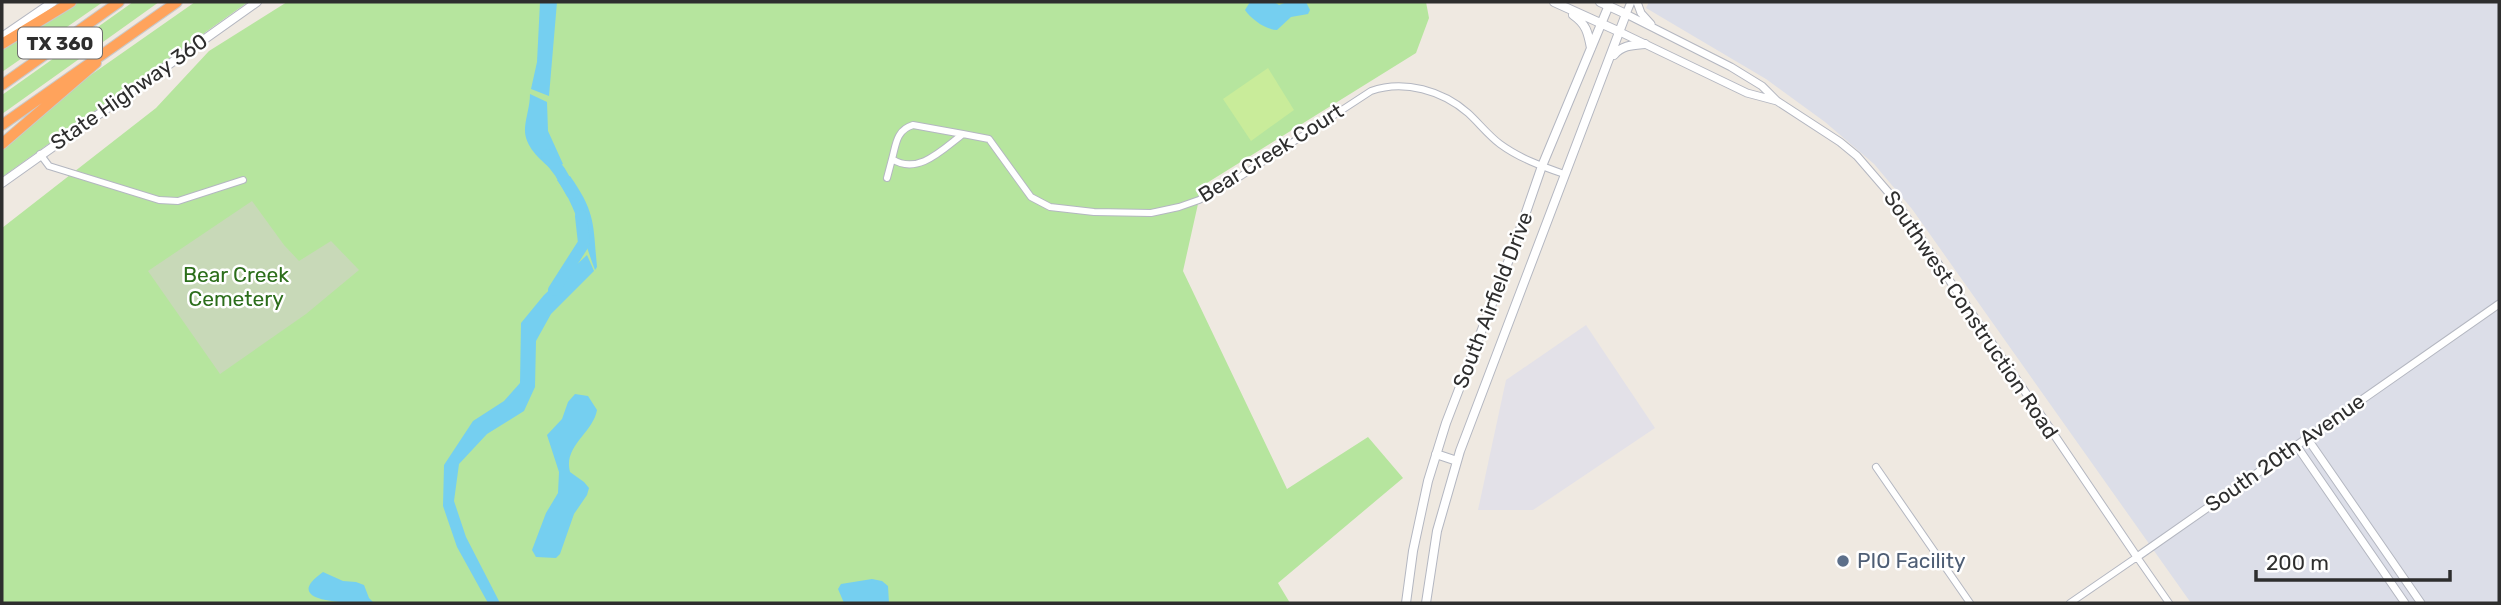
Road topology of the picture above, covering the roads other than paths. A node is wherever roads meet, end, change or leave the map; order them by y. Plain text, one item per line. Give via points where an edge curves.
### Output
1 (53, 2) edge
2 (71, 2) edge
3 (119, 2) edge
4 (177, 2) edge
5 (257, 2) edge
6 (1631, 2) edge
7 (1637, 2) edge
8 (1557, 3) edge
9 (1606, 3) edge
10 (1626, 14) junction
11 (1601, 23) junction
12 (1656, 30) junction
13 (1620, 32) junction
14 (2, 37) edge
15 (2, 44) edge
16 (1644, 44) junction
17 (1591, 49) junction
18 (106, 50) junction
19 (1608, 63) junction
20 (2, 85) edge
21 (1777, 101) junction
22 (2, 125) edge
23 (963, 134) junction
24 (2, 144) edge
25 (40, 154) junction
26 (892, 159) junction
27 (1542, 166) junction
28 (1564, 174) junction
29 (887, 178) dead end
30 (243, 180) dead end
31 (2, 183) edge
32 (2499, 304) edge
33 (2307, 438) junction
34 (2296, 445) junction
35 (1436, 454) junction
36 (1457, 461) junction
37 (1876, 467) dead end
38 (2335, 478) junction
39 (2324, 486) junction
40 (2365, 522) junction
41 (2354, 529) junction
42 (2137, 558) junction
43 (2392, 561) junction
44 (2381, 569) junction
45 (1406, 603) edge
46 (1426, 603) edge
47 (1970, 603) edge
48 (2070, 603) edge
49 (2169, 603) edge
50 (2405, 603) edge
51 (2421, 603) edge

1 - 14 main road
2 - 15 highway
3 - 20 highway, TX 360
4 - 18 highway, TX 360
5 - 25 main road, State Highway 360
6 - 10 street
7 - 12 street
8 - 11 main road
8 - 17 main road via 1583,22
9 - 10 main road
9 - 11 main road, South Airfield Drive
10 - 12 street, Southwest Construction Road
10 - 13 main road, South Airfield Drive
11 - 13 main road
11 - 17 main road, South Airfield Drive
12 - 21 street, Southwest Construction Road via 1731,67
13 - 16 street, Southwest Construction Road
13 - 19 main road, South Airfield Drive
16 - 19 main road via 1618,50
16 - 21 street, Southwest Construction Road via 1747,93
17 - 27 main road, South Airfield Drive
18 - 22 highway, TX 360
18 - 24 highway via 92,68
19 - 28 main road, South Airfield Drive
21 - 42 street, Southwest Construction Road via 1857,156 1895,200
23 - 26 street via 921,164 905,165
23 - 26 street, Bear Creek Court via 906,127 898,135
23 - 27 street, Bear Creek Court via 989,139 1039,203 1094,212 1151,213 1199,200 1371,91 1399,86 1455,103 1499,143
25 - 30 street via 49,166 159,200 178,201
25 - 31 main road, State Highway 360
26 - 29 street, Bear Creek Court
27 - 28 street, Bear Creek Court
27 - 35 main road, South Airfield Drive
28 - 36 main road, South Airfield Drive
32 - 33 street, South 20th Avenue
33 - 34 street, South 20th Avenue
33 - 38 street
34 - 39 street
34 - 42 street, South 20th Avenue
35 - 36 main road
35 - 45 main road, South Airfield Drive
36 - 46 main road, South Airfield Drive via 1437,531
37 - 47 street
38 - 39 street
38 - 40 street
39 - 41 street
40 - 41 street
40 - 43 street
41 - 44 street
42 - 48 street, South 20th Avenue
42 - 49 street
43 - 44 street
43 - 51 street
44 - 50 street

